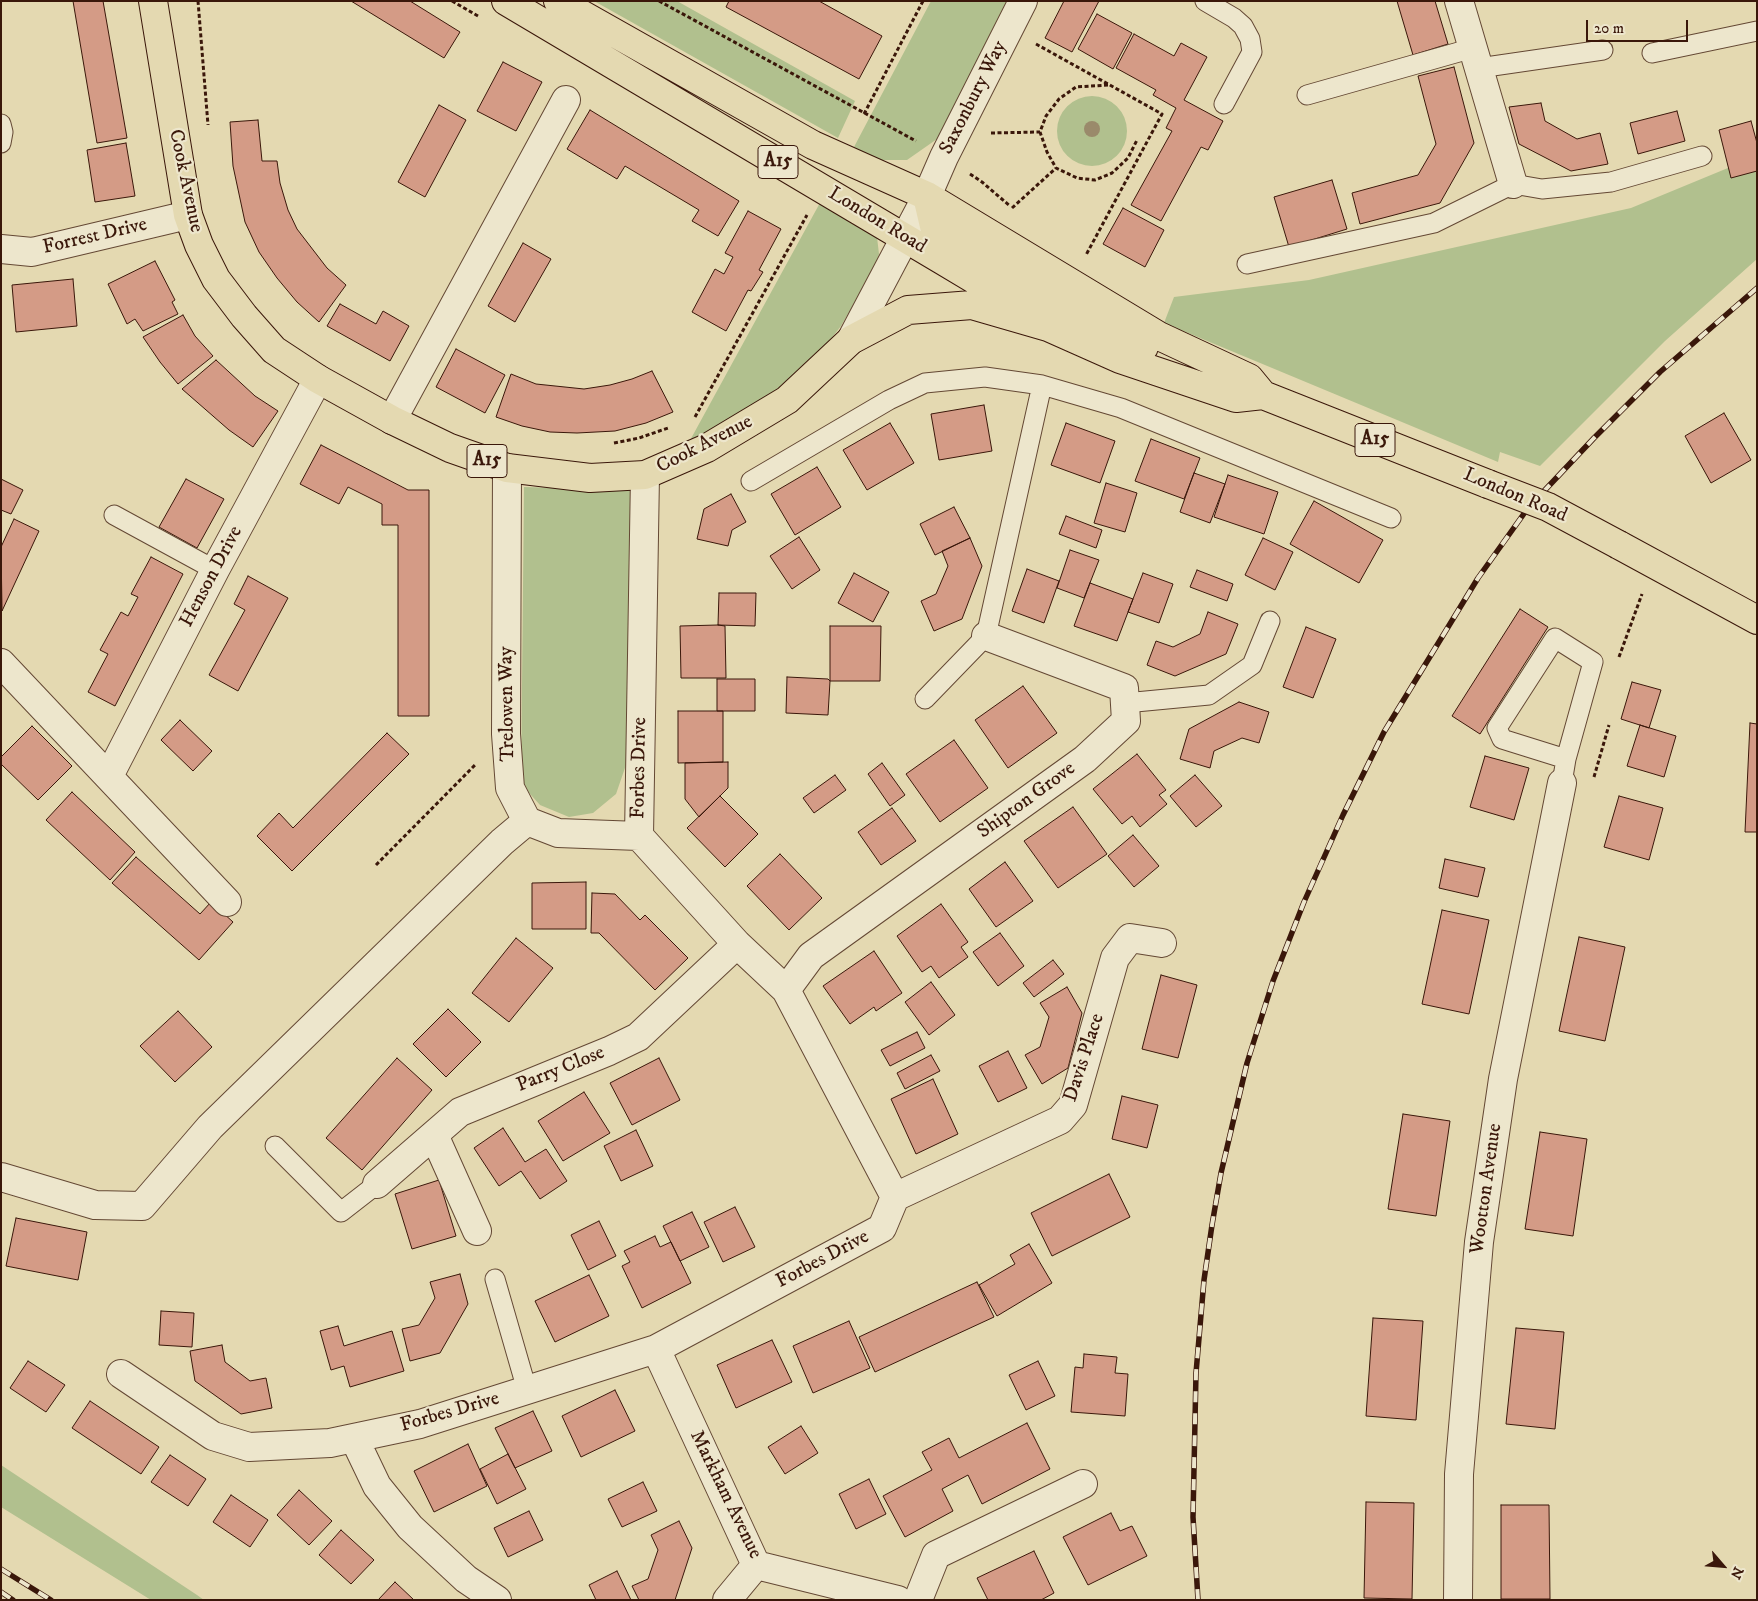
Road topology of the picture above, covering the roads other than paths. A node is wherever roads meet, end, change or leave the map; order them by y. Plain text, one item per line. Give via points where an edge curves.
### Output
1 (506, 1) edge
2 (558, 1) edge
3 (1023, 1) edge
4 (1205, 1) edge
5 (1459, 1) edge
6 (153, 2) edge
7 (1757, 31) edge
8 (1603, 50) dead end
9 (1652, 53) dead end
10 (1476, 58) junction
11 (1307, 95) dead end
12 (566, 100) dead end
13 (1224, 104) dead end
14 (1, 124) edge
15 (1, 143) edge
16 (1702, 156) dead end
17 (1513, 184) junction
18 (927, 196) junction
19 (188, 215) junction
20 (904, 237) junction
21 (1, 249) edge
22 (1248, 264) dead end
23 (1048, 327) junction
24 (851, 340) junction
25 (1166, 374) junction
26 (318, 379) junction
27 (1042, 386) junction
28 (1263, 395) junction
29 (392, 420) junction
30 (507, 468) junction
31 (645, 475) junction
32 (751, 481) dead end
33 (114, 515) dead end
34 (1391, 518) dead end
35 (215, 570) junction
36 (1757, 620) edge
37 (1270, 621) dead end
38 (986, 636) junction
39 (1, 663) edge
40 (925, 700) dead end
41 (1125, 703) junction
42 (1564, 771) junction
43 (109, 776) junction
44 (527, 821) junction
45 (639, 836) junction
46 (227, 902) dead end
47 (737, 944) junction
48 (1162, 944) dead end
49 (786, 990) junction
50 (434, 1135) junction
51 (275, 1146) dead end
52 (1, 1177) edge
53 (377, 1184) joint
54 (895, 1197) junction
55 (477, 1231) dead end
56 (495, 1279) dead end
57 (656, 1349) junction
58 (121, 1374) dead end
59 (527, 1390) junction
60 (354, 1438) junction
61 (1083, 1484) dead end
62 (756, 1565) junction
63 (497, 1600) edge
64 (727, 1600) edge
65 (898, 1600) edge
66 (918, 1600) edge
67 (1458, 1600) edge

1 - 20 main road, London Road / A15
2 - 18 main road, London Road / A15 via 813,144
3 - 18 street, Saxonbury Way
4 - 13 lane via 1234,18 1250,39 1252,52
5 - 10 street
6 - 19 main road, Cook Avenue / A15
7 - 9 lane
8 - 10 lane
10 - 11 lane
10 - 17 street
12 - 29 street
14 - 15 lane
16 - 17 lane via 1611,182 1542,189
17 - 22 lane via 1434,223
18 - 20 street, Cook Avenue
18 - 25 main road via 934,226 954,241 1045,295 1142,345
18 - 28 main road, London Road / A15 via 1159,336 1249,378
19 - 21 street, Forrest Drive via 32,252
19 - 26 main road, Cook Avenue / A15 via 216,279 244,316 274,350
20 - 23 main road, London Road / A15
20 - 24 street, Cook Avenue
23 - 24 main road, Cook Avenue / A15 via 972,306 908,310
23 - 25 main road, London Road / A15 via 1120,359
24 - 31 main road, Cook Avenue / A15 via 787,400 707,448
25 - 28 main road, London Road / A15 via 1236,398
26 - 29 main road, Cook Avenue / A15
26 - 35 street, Henson Drive
27 - 32 lane via 984,377 926,383 889,400
27 - 34 lane via 1121,408
27 - 38 lane
28 - 36 main road, London Road / A15, bridge via 1548,507
29 - 30 main road, Cook Avenue / A15 via 450,448
30 - 31 main road, Cook Avenue / A15 via 590,478
30 - 44 street, Trelowen Way via 506,734 510,788
31 - 45 street, Forbes Drive
33 - 35 lane
35 - 43 street, Henson Drive
37 - 41 lane via 1252,665 1209,695
38 - 40 lane
38 - 41 street via 1124,688
39 - 43 street
41 - 49 street, Shipton Grove via 1126,721 1085,759 811,956
42 - 42 lane via 1593,662 1556,638 1497,728 1502,739
42 - 67 street, Wootton Avenue via 1504,1069 1479,1242 1459,1474
43 - 46 street
44 - 45 street via 558,833
44 - 52 street via 210,1127 142,1206 95,1205
45 - 47 street, Forbes Drive
47 - 49 street, Forbes Drive
47 - 50 street, Parry Close via 638,1037 460,1112
48 - 54 street, Davis Place via 1130,938 1115,958 1073,1105 1060,1120
49 - 54 street, Forbes Drive
50 - 53 street, Parry Close
50 - 55 street
51 - 53 lane via 341,1212
54 - 57 street, Forbes Drive via 882,1228
56 - 59 lane
57 - 59 street, Forbes Drive
57 - 62 street, Markham Avenue
58 - 60 street, Forbes Drive via 213,1436 249,1447 330,1443
59 - 60 street, Forbes Drive via 420,1424
60 - 63 street via 377,1486 410,1527 466,1579
61 - 66 street via 936,1555
62 - 64 street
62 - 65 street, Markham Avenue

